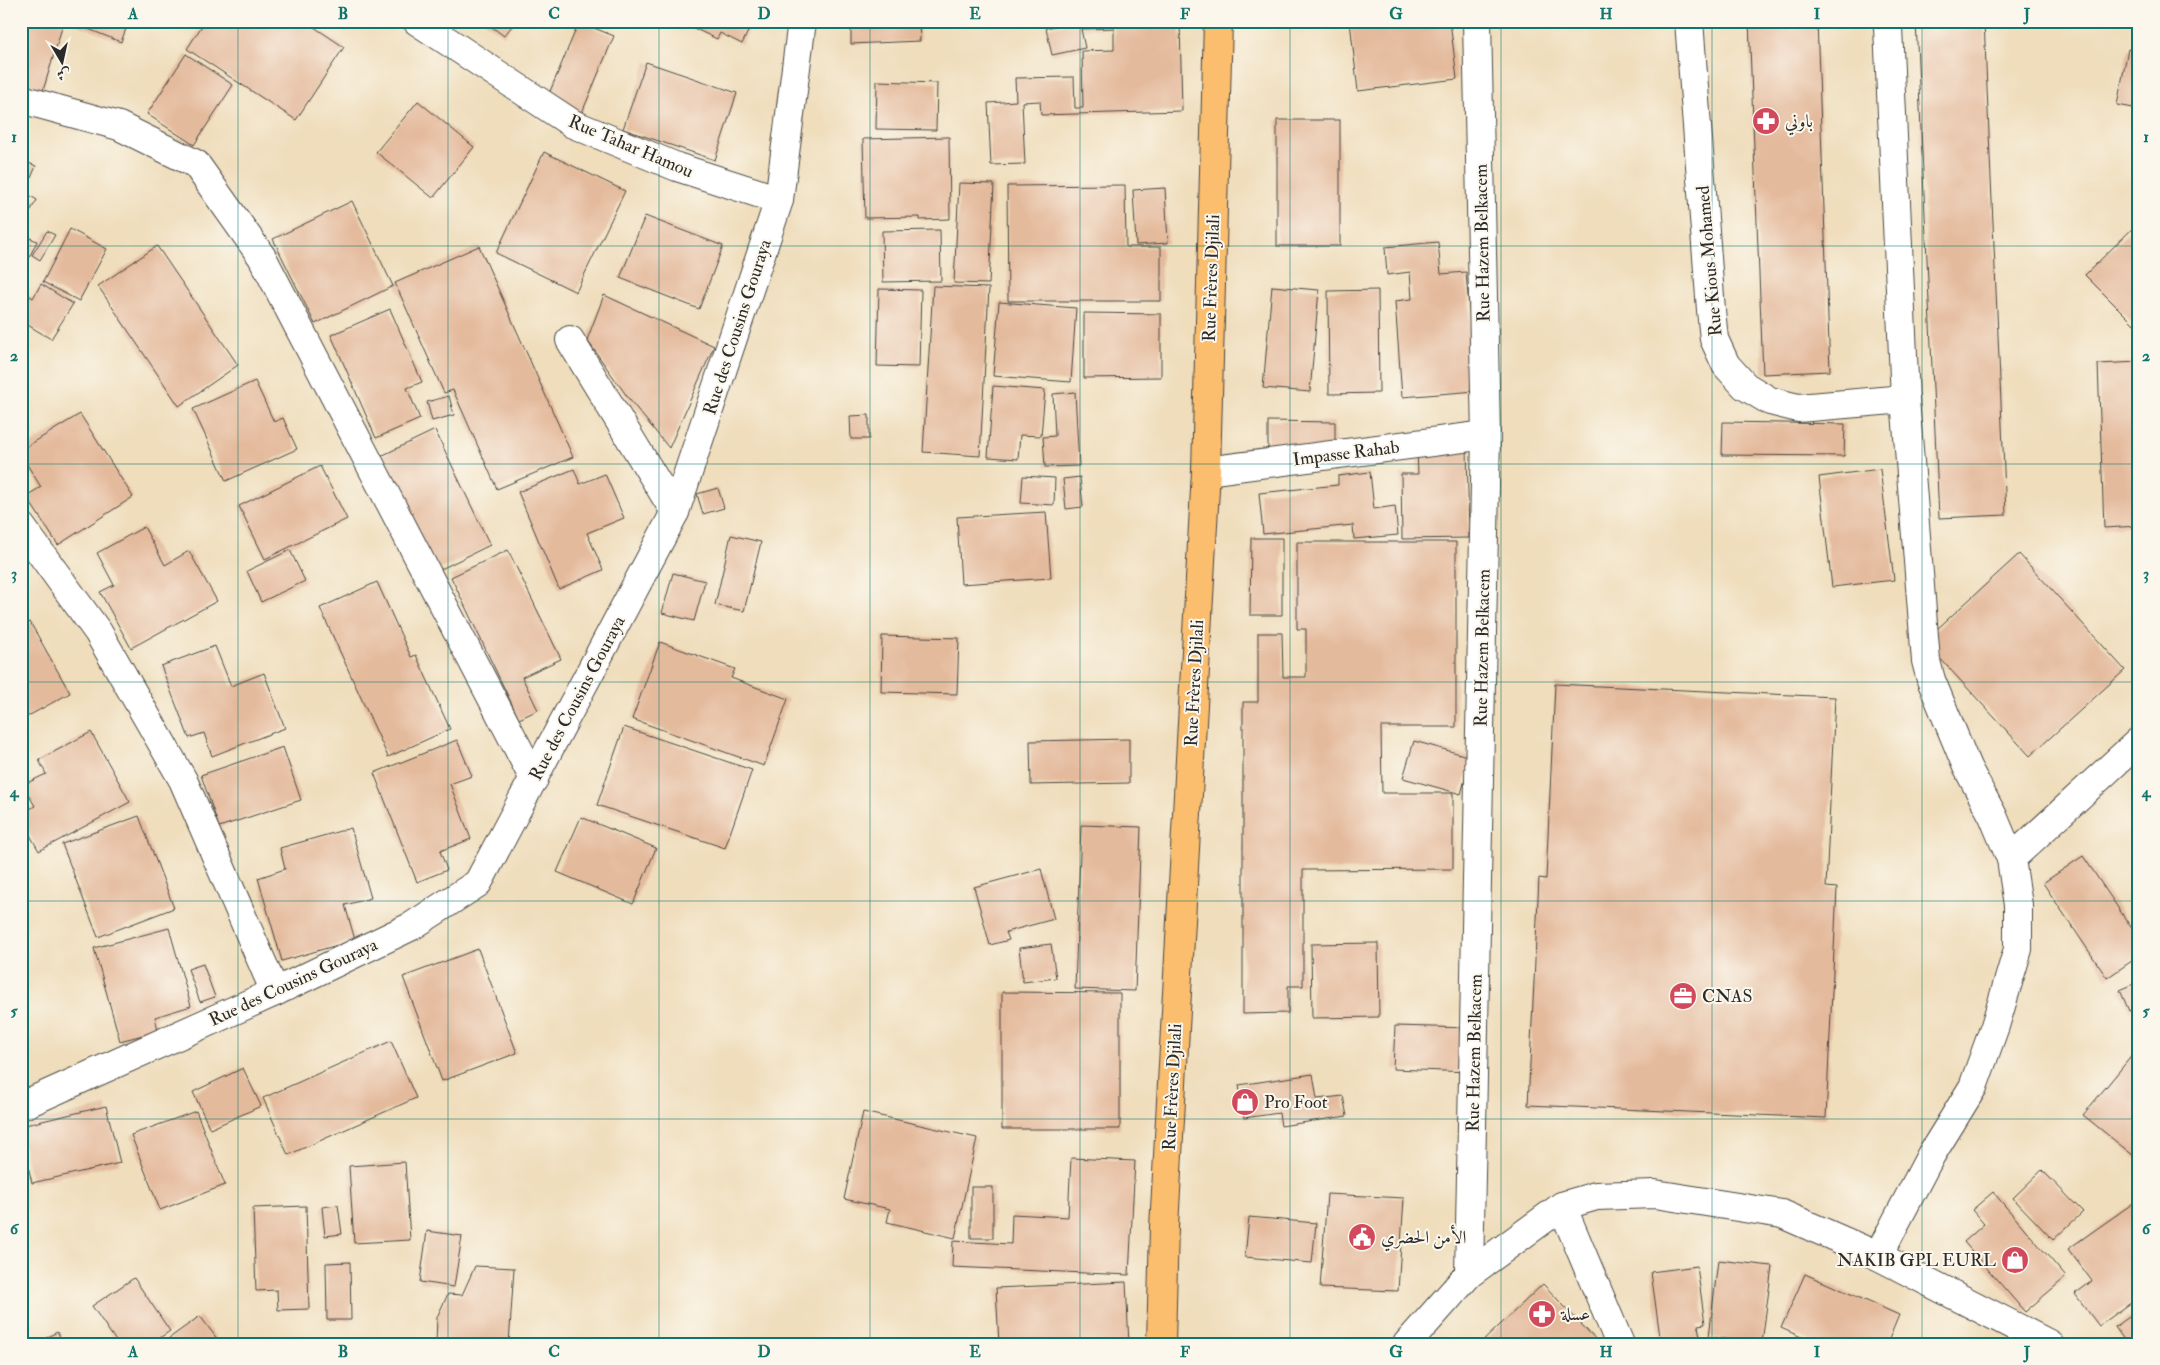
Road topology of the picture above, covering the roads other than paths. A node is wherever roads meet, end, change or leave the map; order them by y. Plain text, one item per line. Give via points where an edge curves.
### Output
1 (417, 21) edge
2 (802, 21) edge
3 (1218, 21) edge
4 (1478, 21) edge
5 (1689, 21) edge
6 (1888, 27) dead end
7 (21, 99) edge
8 (779, 200) junction
9 (570, 340) dead end
10 (1905, 399) junction
11 (1486, 435) junction
12 (1206, 471) junction
13 (675, 512) junction
14 (21, 526) edge
15 (2139, 741) edge
16 (534, 779) junction
17 (2011, 859) junction
18 (275, 992) junction
19 (21, 1106) edge
20 (1562, 1206) junction
21 (1878, 1256) junction
22 (1469, 1274) junction
23 (1162, 1344) edge
24 (1407, 1344) edge
25 (1620, 1344) edge
26 (2049, 1344) edge

1 - 8 street, Rue Tahar Hamou via 573,124 677,167
2 - 8 street, Rue des Cousins Gouraya
3 - 12 main road, Rue Frères Djilali
4 - 11 street, Rue Hazem Belkacem
5 - 10 street, Rue Kious Mohamed via 1714,339 1726,365 1745,386 1770,401 1798,408
6 - 10 street
7 - 16 street via 119,126 196,164 262,257
8 - 13 street, Rue des Cousins Gouraya
9 - 13 street
10 - 17 street via 1923,637 1930,680 1966,767
11 - 12 street, Impasse Rahab
11 - 22 street, Rue Hazem Belkacem
12 - 23 main road, Rue Frères Djilali via 1164,1226
13 - 16 street, Rue des Cousins Gouraya
14 - 18 street via 98,632 183,780
15 - 17 street
16 - 18 street, Rue des Cousins Gouraya via 478,884 412,926
17 - 21 street via 2018,905 2018,949 1995,1026 1973,1087 1931,1156
18 - 19 street, Rue des Cousins Gouraya
20 - 21 street via 1596,1196 1655,1194 1782,1214
20 - 22 street
20 - 25 street
21 - 26 street
22 - 24 street

